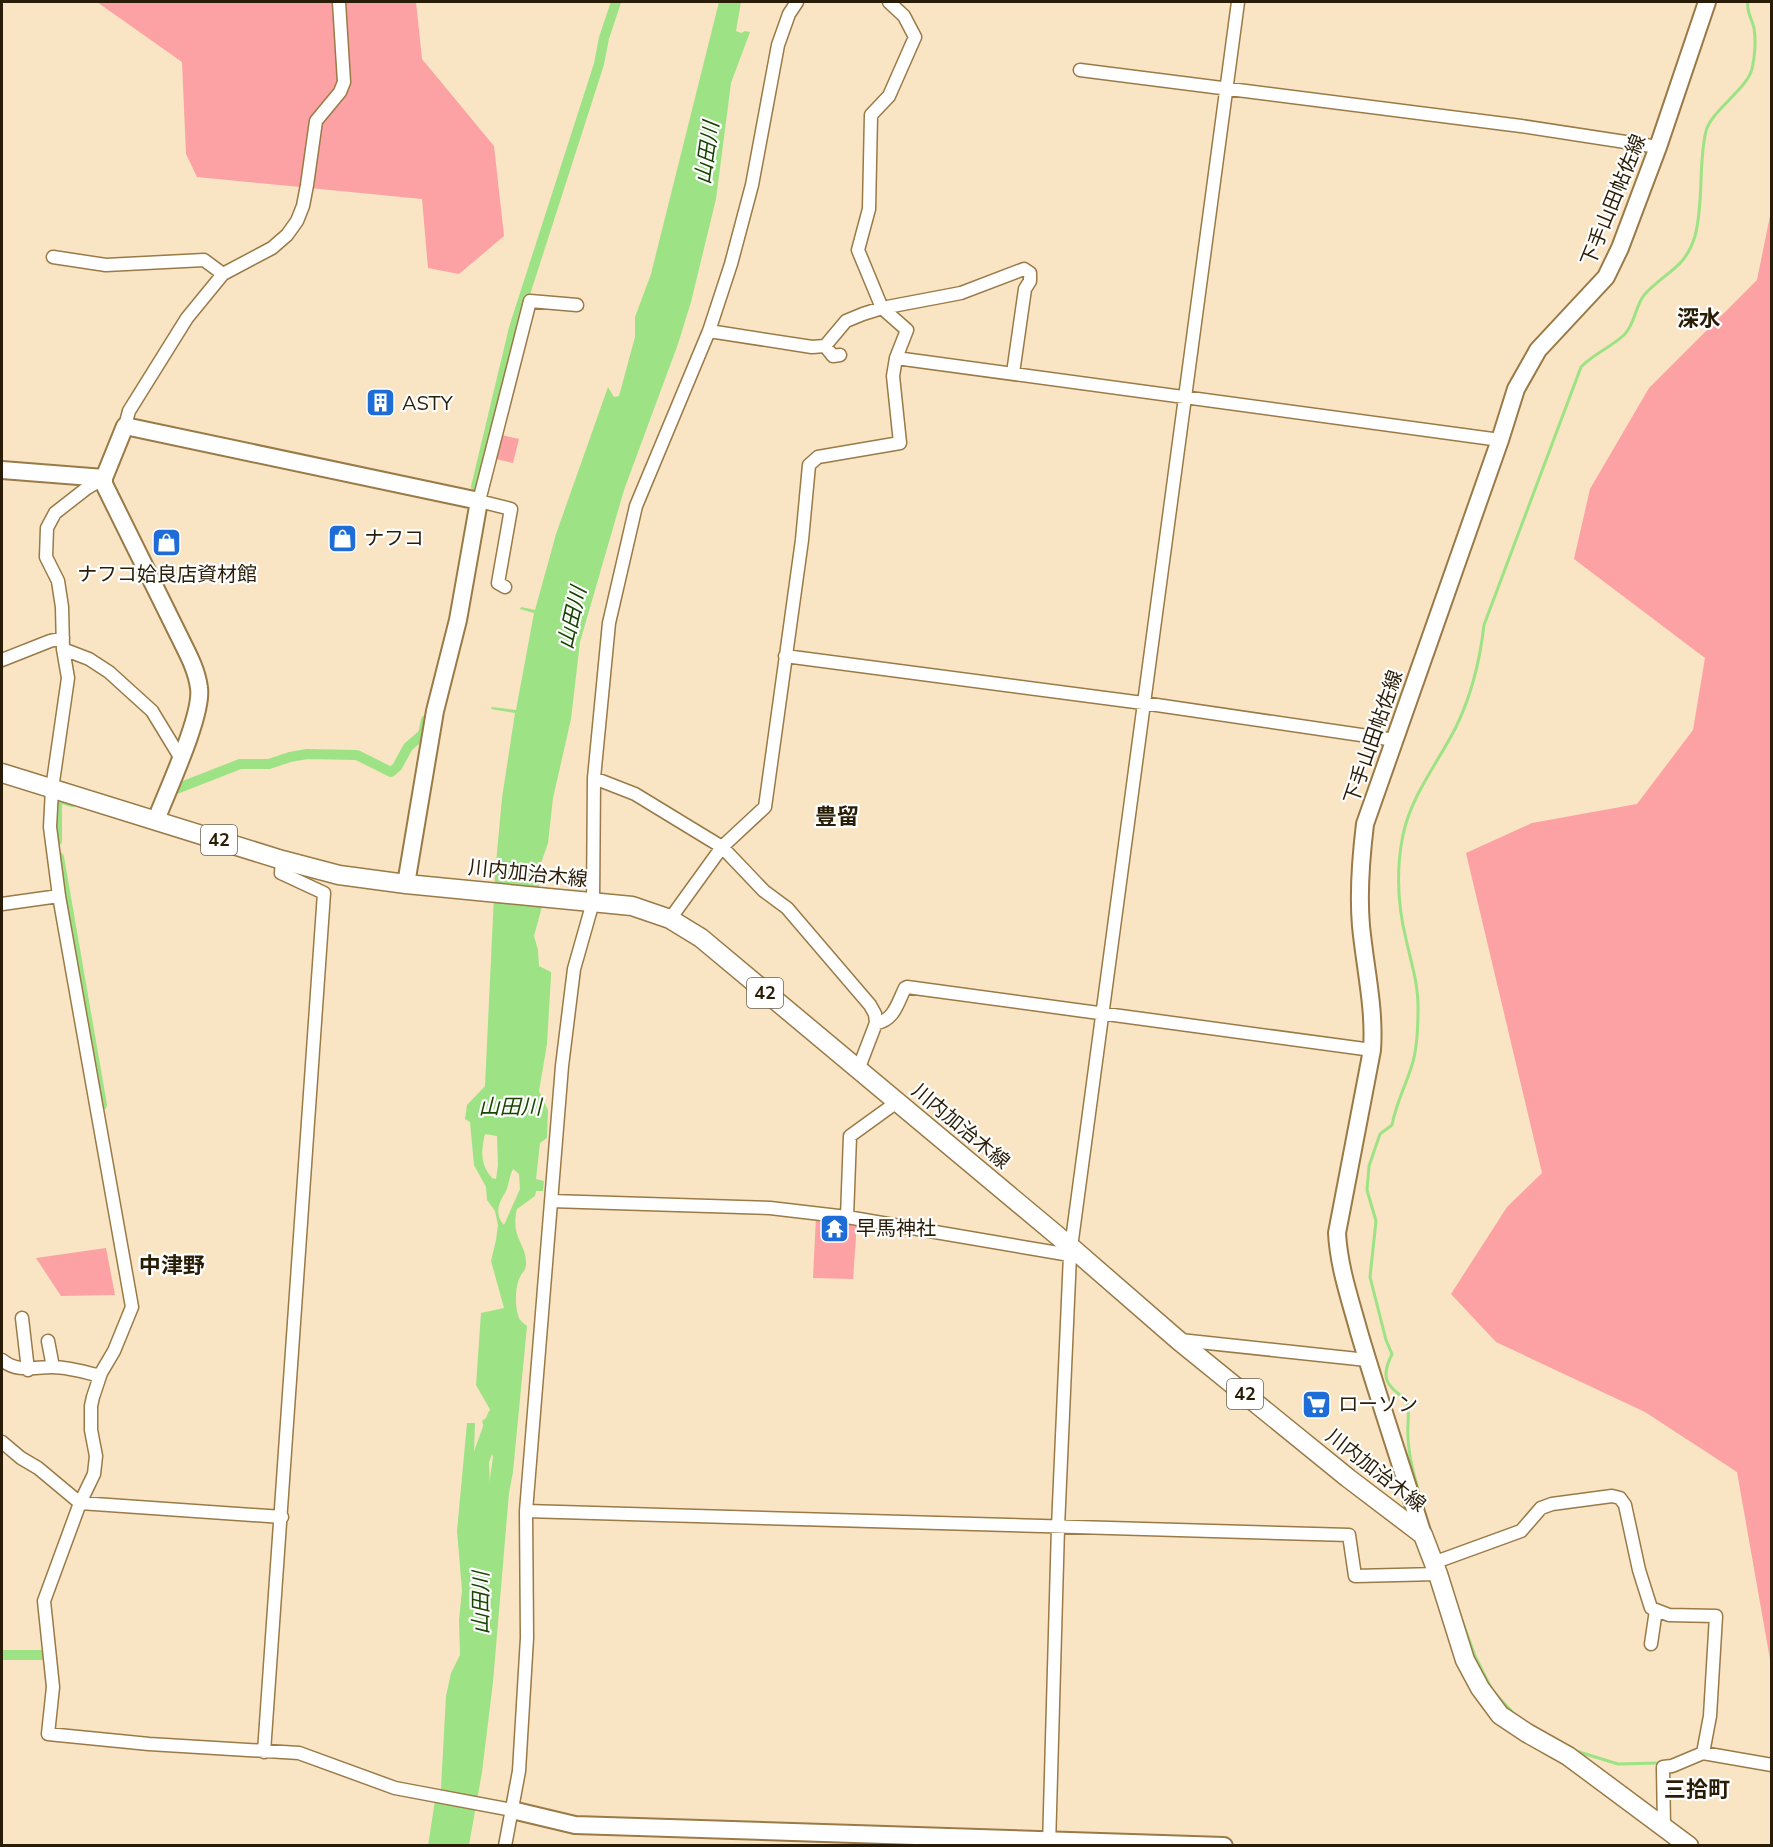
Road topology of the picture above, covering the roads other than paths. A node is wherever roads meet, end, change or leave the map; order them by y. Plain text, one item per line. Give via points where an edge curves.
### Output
1 (339, 2) edge
2 (797, 2) edge
3 (889, 2) edge
4 (1238, 2) edge
5 (1707, 2) edge
6 (1080, 70) dead end
7 (1226, 88) junction
8 (1658, 147) junction
9 (53, 257) dead end
10 (223, 274) junction
11 (577, 305) dead end
12 (882, 308) junction
13 (709, 331) junction
14 (825, 346) junction
15 (840, 356) dead end
16 (896, 358) junction
17 (1013, 373) junction
18 (1184, 398) junction
19 (124, 426) junction
20 (1500, 440) junction
21 (2, 470) edge
22 (104, 478) junction
23 (478, 501) junction
24 (506, 586) dead end
25 (63, 644) junction
26 (784, 656) junction
27 (2, 660) edge
28 (1143, 703) junction
29 (1395, 740) junction
30 (180, 757) junction
31 (2, 773) edge
32 (594, 778) junction
33 (52, 789) junction
34 (156, 820) junction
35 (722, 847) junction
36 (282, 860) junction
37 (406, 884) junction
38 (60, 896) junction
39 (590, 901) junction
40 (2, 904) edge
41 (670, 919) junction
42 (1103, 1015) junction
43 (876, 1023) junction
44 (1372, 1050) junction
45 (858, 1070) junction
46 (897, 1102) junction
47 (550, 1201) junction
48 (847, 1217) junction
49 (1070, 1251) junction
50 (22, 1318) dead end
51 (1178, 1340) junction
52 (48, 1341) dead end
53 (2, 1360) edge
54 (1367, 1360) junction
55 (53, 1367) junction
56 (28, 1370) junction
57 (100, 1376) junction
58 (2, 1442) edge
59 (80, 1503) junction
60 (526, 1511) junction
61 (282, 1517) junction
62 (1058, 1527) junction
63 (1423, 1535) junction
64 (1435, 1568) junction
65 (1656, 1610) junction
66 (1651, 1644) dead end
67 (264, 1752) junction
68 (1703, 1753) junction
69 (1772, 1765) edge
70 (507, 1809) junction
71 (1664, 1827) junction
72 (1050, 1842) edge
73 (505, 1845) edge
74 (1224, 1845) edge
75 (1689, 1845) edge

1 - 10 street via 344,82 316,121 307,185 297,221 272,248
2 - 13 street via 778,45 752,185
3 - 12 street via 904,16 915,37 889,96 871,115 869,209 858,250
4 - 7 street
5 - 8 street, 下手山田帖佐線
6 - 7 street
7 - 8 street
7 - 18 street
8 - 20 street, 下手山田帖佐線 via 1606,277 1538,350 1516,388
9 - 10 street via 106,265 204,260
10 - 19 street via 187,318 129,411
11 - 23 street via 530,301
12 - 14 street via 846,321
12 - 16 street via 907,330
12 - 17 street via 961,293 1024,269 1030,273 1030,281 1025,289
13 - 14 street
13 - 32 street via 636,506 609,623
14 - 15 street via 833,356
16 - 17 street
16 - 26 street via 893,376 900,443 818,457 809,465
17 - 18 street
18 - 20 street
18 - 28 street
19 - 22 street
19 - 23 street
20 - 29 street, 下手山田帖佐線
21 - 22 street
22 - 25 street via 55,513 47,528 46,557 58,581
22 - 30 street via 200,688 200,702
23 - 24 street via 511,509 498,583
23 - 37 street via 458,620 435,711
25 - 27 street via 50,641
25 - 30 street via 109,672 152,711
25 - 33 street via 69,678
26 - 28 street
26 - 35 street via 765,807
28 - 29 street
28 - 42 street
29 - 44 street, 下手山田帖佐線 via 1365,824 1362,851 1361,924 1372,1006
30 - 34 street
31 - 33 main road, 川内加治木線 / 42
32 - 35 street via 635,794
32 - 39 street
33 - 34 main road, 川内加治木線 / 42
33 - 38 street via 50,827
34 - 36 main road, 川内加治木線 / 42
35 - 41 street
35 - 43 street via 787,909 870,1005
36 - 37 main road, 川内加治木線 / 42 via 339,875
36 - 61 street via 281,873 324,893
37 - 39 main road, 川内加治木線 / 42
38 - 40 street
38 - 57 street via 132,1306
39 - 41 main road, 川内加治木線 / 42 via 632,906
39 - 47 street via 574,969
41 - 45 main road, 川内加治木線 / 42 via 701,938
42 - 43 street via 907,987 893,1014
42 - 44 street
42 - 49 street
43 - 45 street
44 - 54 street, 下手山田帖佐線 via 1337,1233 1340,1264
45 - 46 main road, 川内加治木線 / 42
46 - 48 street via 850,1136
46 - 49 main road, 川内加治木線 / 42
47 - 48 street via 770,1208
47 - 60 street
48 - 49 street
49 - 51 main road, 川内加治木線 / 42
49 - 62 street
50 - 56 street
51 - 54 street
51 - 63 main road, 川内加治木線 / 42
52 - 55 street
53 - 56 street
54 - 63 street, 下手山田帖佐線
55 - 56 street
55 - 57 street
57 - 59 street via 90,1406 96,1465
58 - 59 street
59 - 61 street
59 - 67 street via 44,1601 52,1687 48,1734
60 - 62 street
60 - 70 street via 527,1638 519,1771
61 - 67 street
62 - 64 street via 1349,1536 1355,1576
62 - 72 street
63 - 64 main road, 川内加治木線
64 - 65 street via 1521,1531 1541,1508 1612,1496 1625,1505 1639,1570 1651,1608
64 - 71 main road, 川内加治木線 via 1465,1660 1500,1715 1568,1756
65 - 66 street
65 - 68 street via 1669,1615 1716,1616 1710,1716
67 - 70 street via 299,1754 395,1788
68 - 69 street
68 - 71 street via 1662,1767
70 - 72 street via 575,1825
70 - 73 street
71 - 75 main road, 川内加治木線
72 - 74 street

